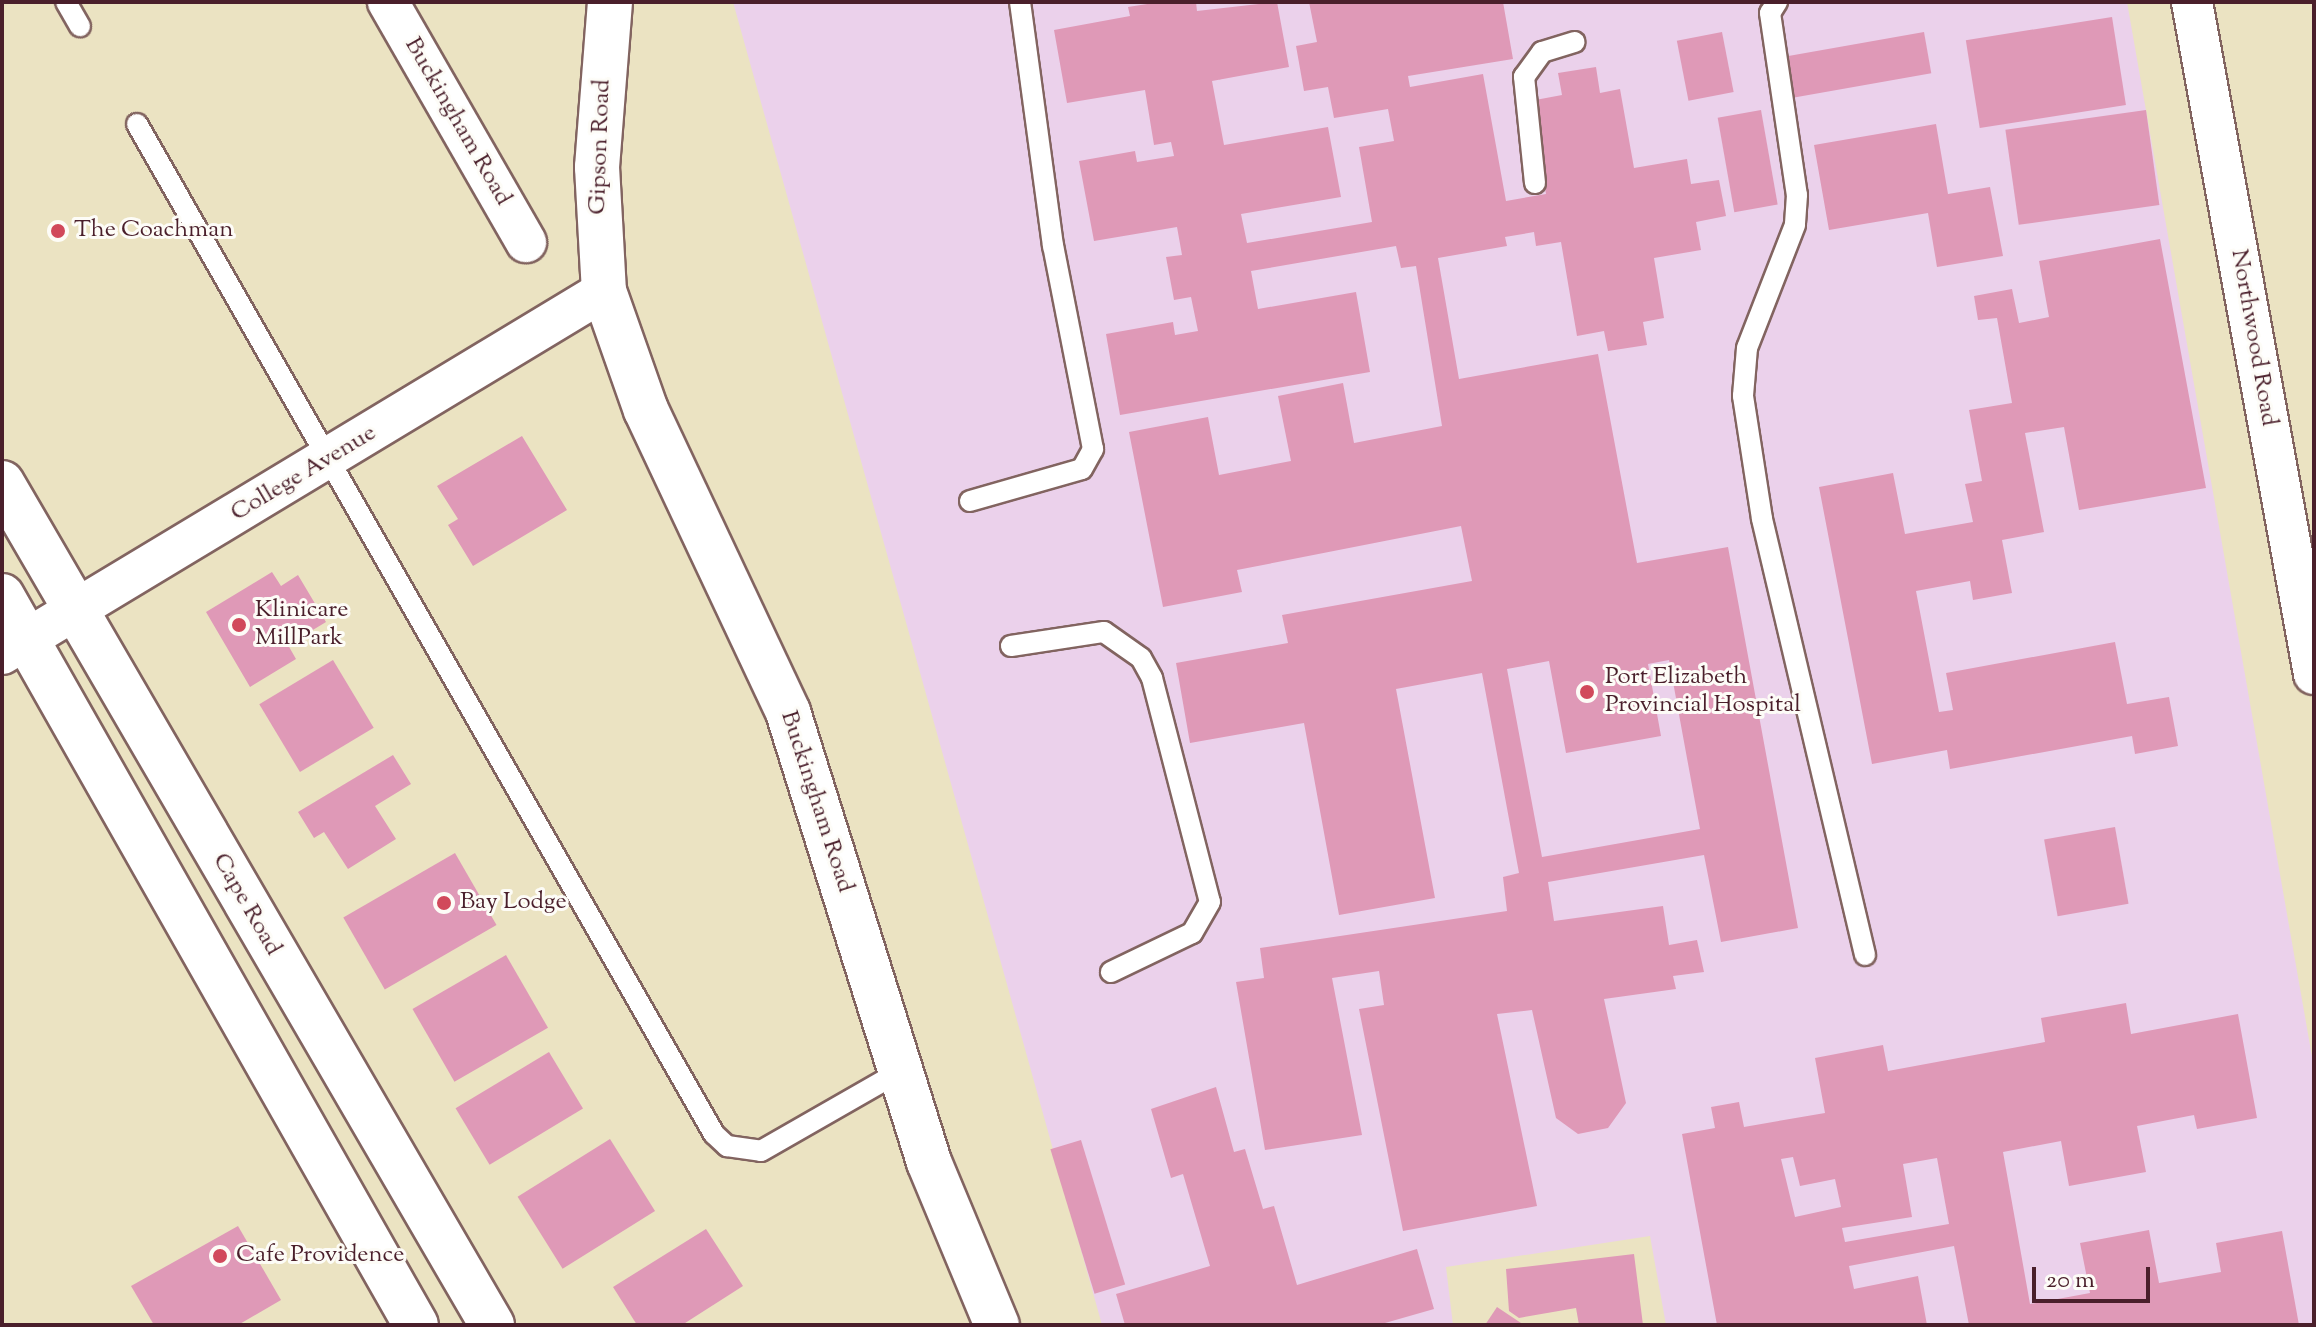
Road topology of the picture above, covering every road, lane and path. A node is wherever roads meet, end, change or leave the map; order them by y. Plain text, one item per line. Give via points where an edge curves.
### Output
1 (66, 2) edge
2 (388, 2) edge
3 (610, 2) edge
4 (1020, 2) edge
5 (1777, 2) edge
6 (2192, 2) edge
7 (80, 26) dead end
8 (1574, 42) dead end
9 (137, 124) dead end
10 (1535, 183) dead end
11 (526, 242) dead end
12 (604, 291) junction
13 (330, 458) junction
14 (2, 483) edge
15 (970, 501) dead end
16 (2, 596) edge
17 (76, 611) junction
18 (1011, 646) dead end
19 (15, 647) edge
20 (2314, 674) edge
21 (1865, 955) dead end
22 (1111, 972) dead end
23 (899, 1072) junction
24 (416, 1325) edge
25 (492, 1325) edge
26 (997, 1325) edge

1 - 7 lane
2 - 11 street, Buckingham Road
3 - 12 main road, Gipson Road via 597,167
4 - 15 lane via 1053,246 1093,449 1082,469
5 - 21 lane via 1770,13 1796,210 1785,263 1747,348 1743,396 1765,534
6 - 20 street, Northwood Road
8 - 10 lane via 1542,52 1524,77
9 - 13 lane
12 - 13 street, College Avenue
12 - 23 main road, Buckingham Road via 646,410 788,712
13 - 17 street, College Avenue
13 - 23 lane via 714,1134 743,1152 761,1151
14 - 17 main road, Cape Road
16 - 19 main road
17 - 19 street, College Avenue
17 - 25 main road, Cape Road
18 - 22 lane via 1104,632 1141,658 1152,678 1210,902 1185,939
19 - 24 main road
23 - 26 main road, Buckingham Road

